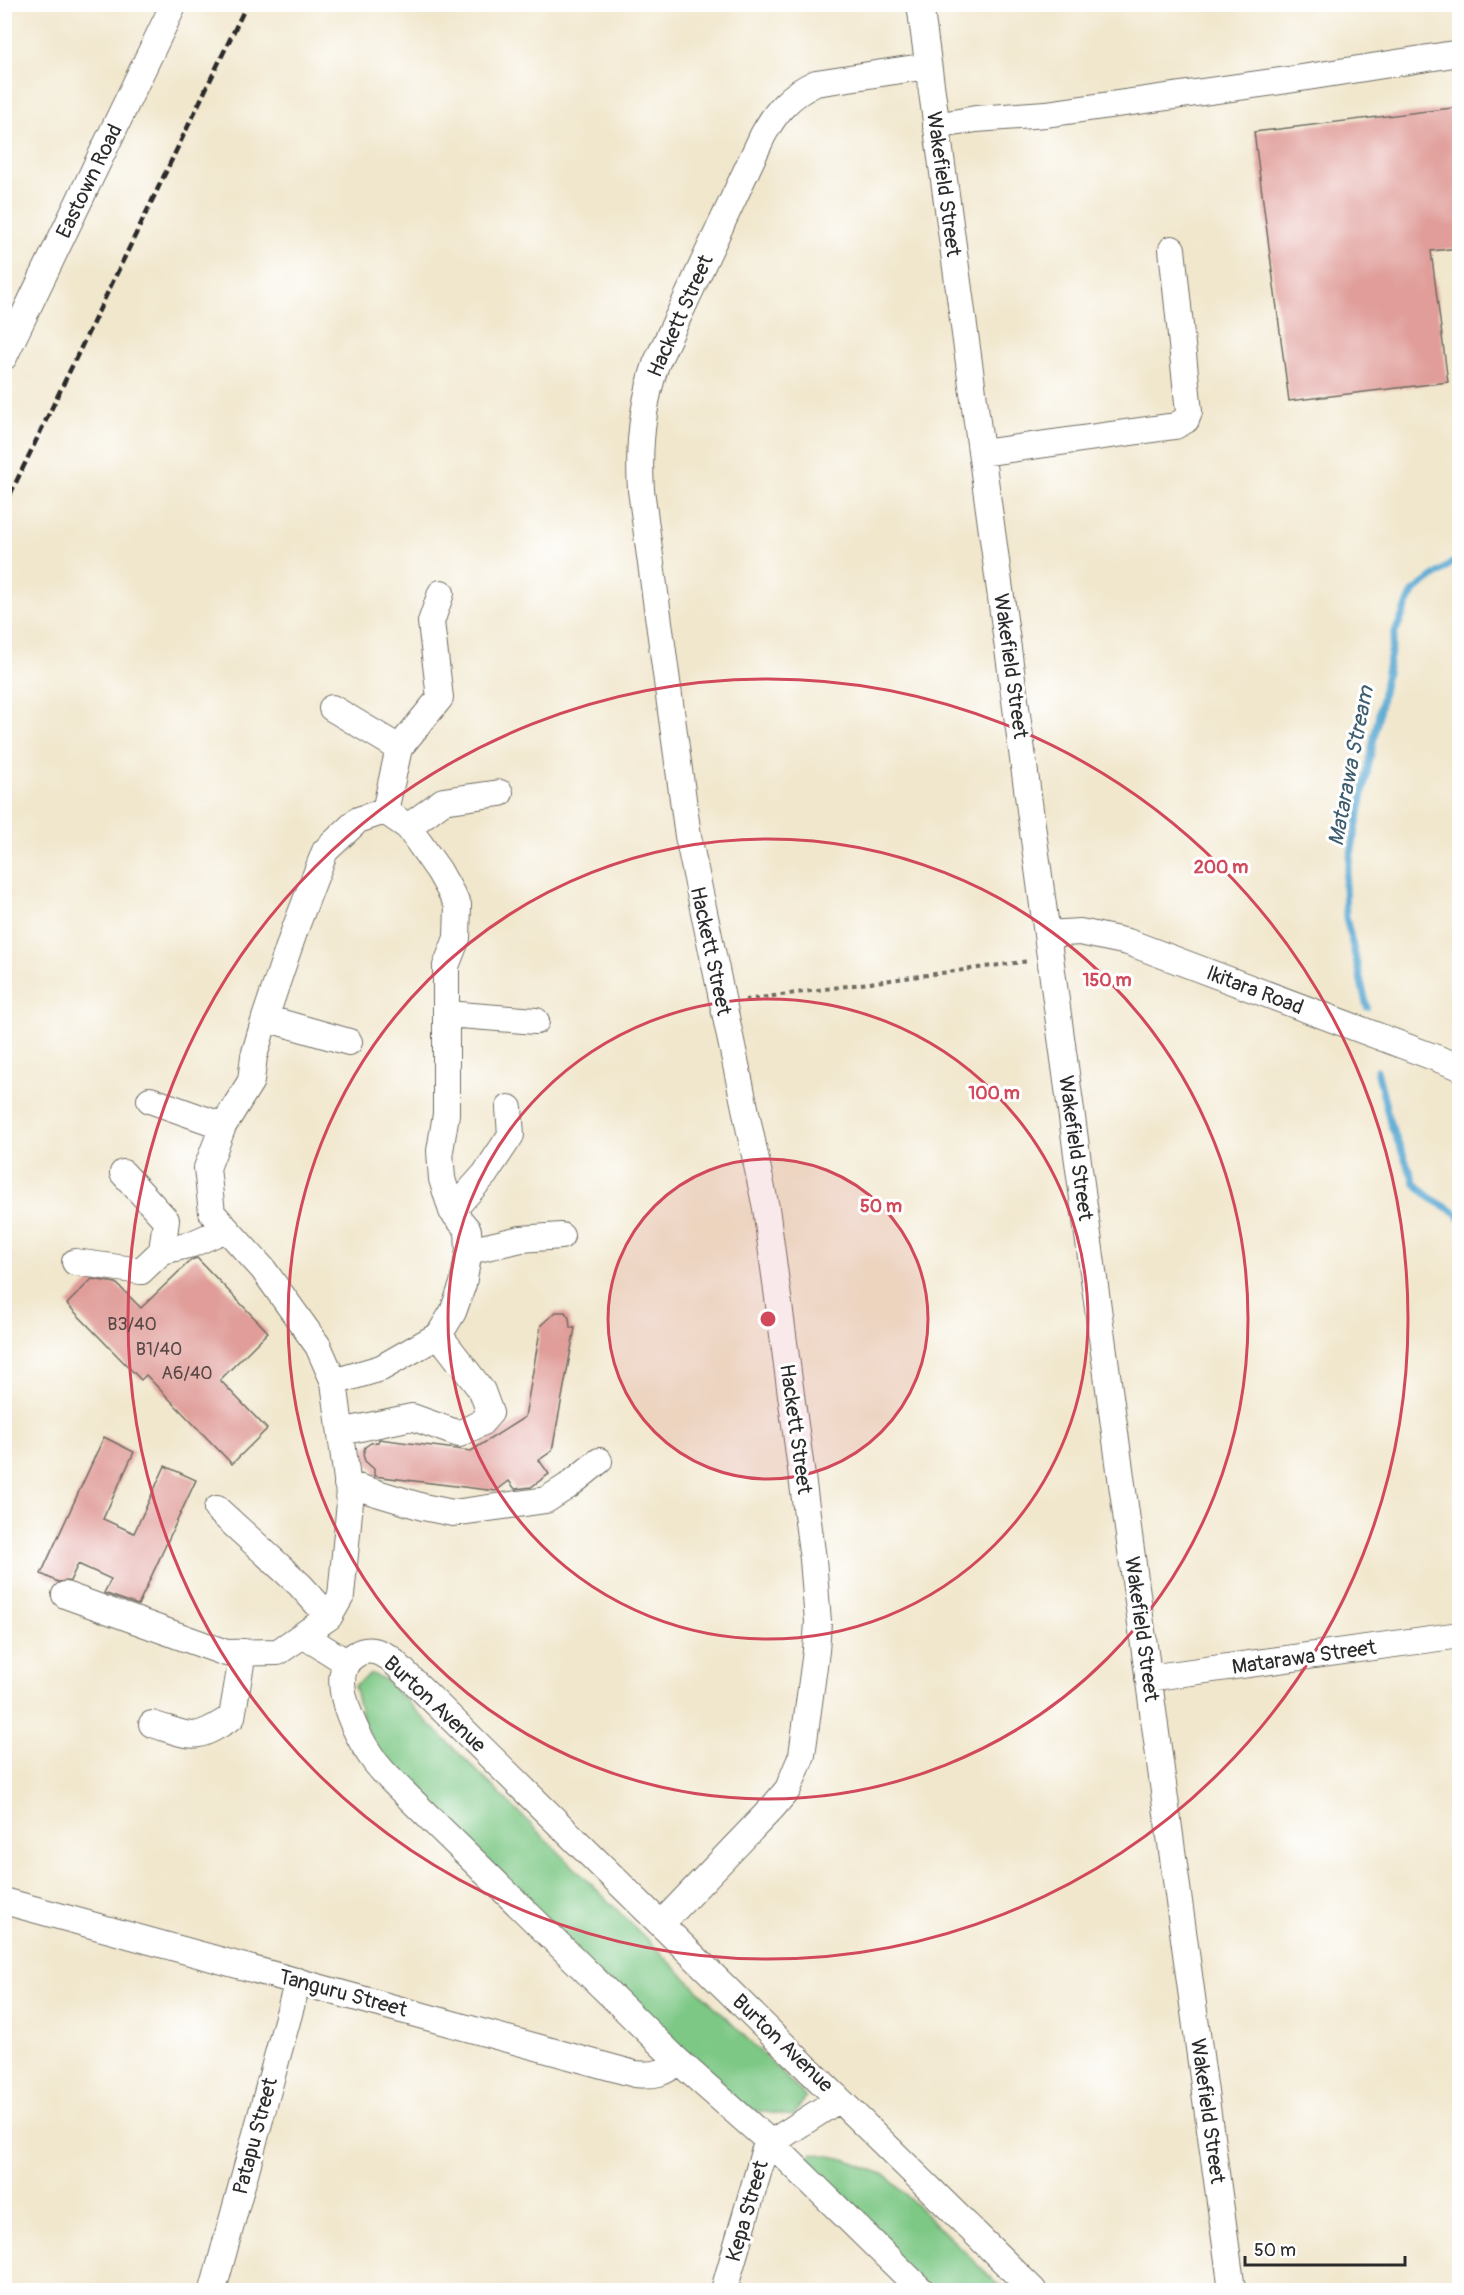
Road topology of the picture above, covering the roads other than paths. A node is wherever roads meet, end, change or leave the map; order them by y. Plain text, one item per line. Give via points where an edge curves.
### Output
1 (174, 4) edge
2 (920, 4) edge
3 (1460, 53) edge
4 (928, 66) junction
5 (936, 126) junction
6 (1172, 249) dead end
7 (4, 357) edge
8 (982, 453) junction
9 (441, 593) dead end
10 (332, 708) dead end
11 (399, 748) junction
12 (500, 794) dead end
13 (385, 811) junction
14 (408, 827) junction
15 (1049, 946) junction
16 (447, 1014) junction
17 (265, 1018) junction
18 (536, 1021) dead end
19 (349, 1042) dead end
20 (1460, 1067) edge
21 (150, 1100) dead end
22 (509, 1108) dead end
23 (223, 1126) junction
24 (123, 1173) dead end
25 (452, 1211) junction
26 (226, 1229) junction
27 (561, 1236) dead end
28 (162, 1251) junction
29 (469, 1251) junction
30 (75, 1262) dead end
31 (439, 1335) junction
32 (334, 1382) junction
33 (341, 1432) junction
34 (599, 1461) dead end
35 (347, 1484) junction
36 (217, 1509) dead end
37 (65, 1595) dead end
38 (329, 1617) junction
39 (303, 1635) junction
40 (1460, 1635) edge
41 (243, 1652) junction
42 (346, 1662) junction
43 (1148, 1678) junction
44 (152, 1724) dead end
45 (4, 1901) edge
46 (661, 1924) junction
47 (298, 1981) junction
48 (678, 2061) junction
49 (837, 2097) junction
50 (771, 2143) junction
51 (213, 2290) edge
52 (724, 2290) edge
53 (921, 2290) edge
54 (1033, 2290) edge
55 (1233, 2290) edge

1 - 7 street, Eastown Road
2 - 4 street, Wakefield Street
3 - 5 street via 1046,114
4 - 5 street, Wakefield Street
4 - 46 street, Hackett Street via 816,83 800,90 778,111 682,306 646,395 639,456 641,490 688,836 766,1208 818,1622 802,1755 788,1789
5 - 8 street, Wakefield Street
6 - 8 street via 1189,412 1186,420 1175,426
8 - 15 street, Wakefield Street
9 - 11 street via 431,622 440,698
10 - 11 street
11 - 13 street
12 - 14 street via 443,801
13 - 14 street
13 - 17 street via 358,820 325,851
14 - 16 street via 458,905 457,938 446,966
15 - 20 street, Ikitara Road via 1080,932 1128,942
15 - 43 street, Wakefield Street
16 - 18 street
16 - 25 street via 446,1114 440,1151 442,1179
17 - 19 street
17 - 23 street via 251,1082
21 - 23 street
22 - 25 street via 511,1135 485,1174
23 - 26 street via 207,1168 212,1213
24 - 28 street via 166,1220
25 - 29 street via 468,1230
26 - 28 street via 192,1244
26 - 32 street via 263,1269 318,1346
27 - 29 street via 521,1239
28 - 30 street via 141,1271
29 - 31 street via 463,1284
31 - 32 street via 381,1368
31 - 33 street via 482,1392 490,1413 481,1423 459,1434 412,1417
32 - 33 street
33 - 35 street
34 - 35 street via 546,1500 453,1513
35 - 38 street via 350,1502 341,1596
36 - 38 street
37 - 41 street via 226,1653
38 - 39 street
39 - 41 street via 278,1652
39 - 42 street
40 - 43 street, Matarawa Street
41 - 44 street via 232,1718 206,1734 191,1736
42 - 46 street, Burton Avenue via 364,1650 376,1650 390,1658
42 - 48 street via 340,1678 342,1694 373,1760
43 - 55 street, Wakefield Street
45 - 47 street, Tanguru Street
46 - 49 street, Burton Avenue
47 - 48 street, Tanguru Street via 635,2074 658,2075
47 - 51 street, Patapu Street
48 - 50 street
49 - 50 street, Kepa Street
49 - 54 street, Burton Avenue
50 - 52 street, Kepa Street via 758,2168
50 - 53 street

